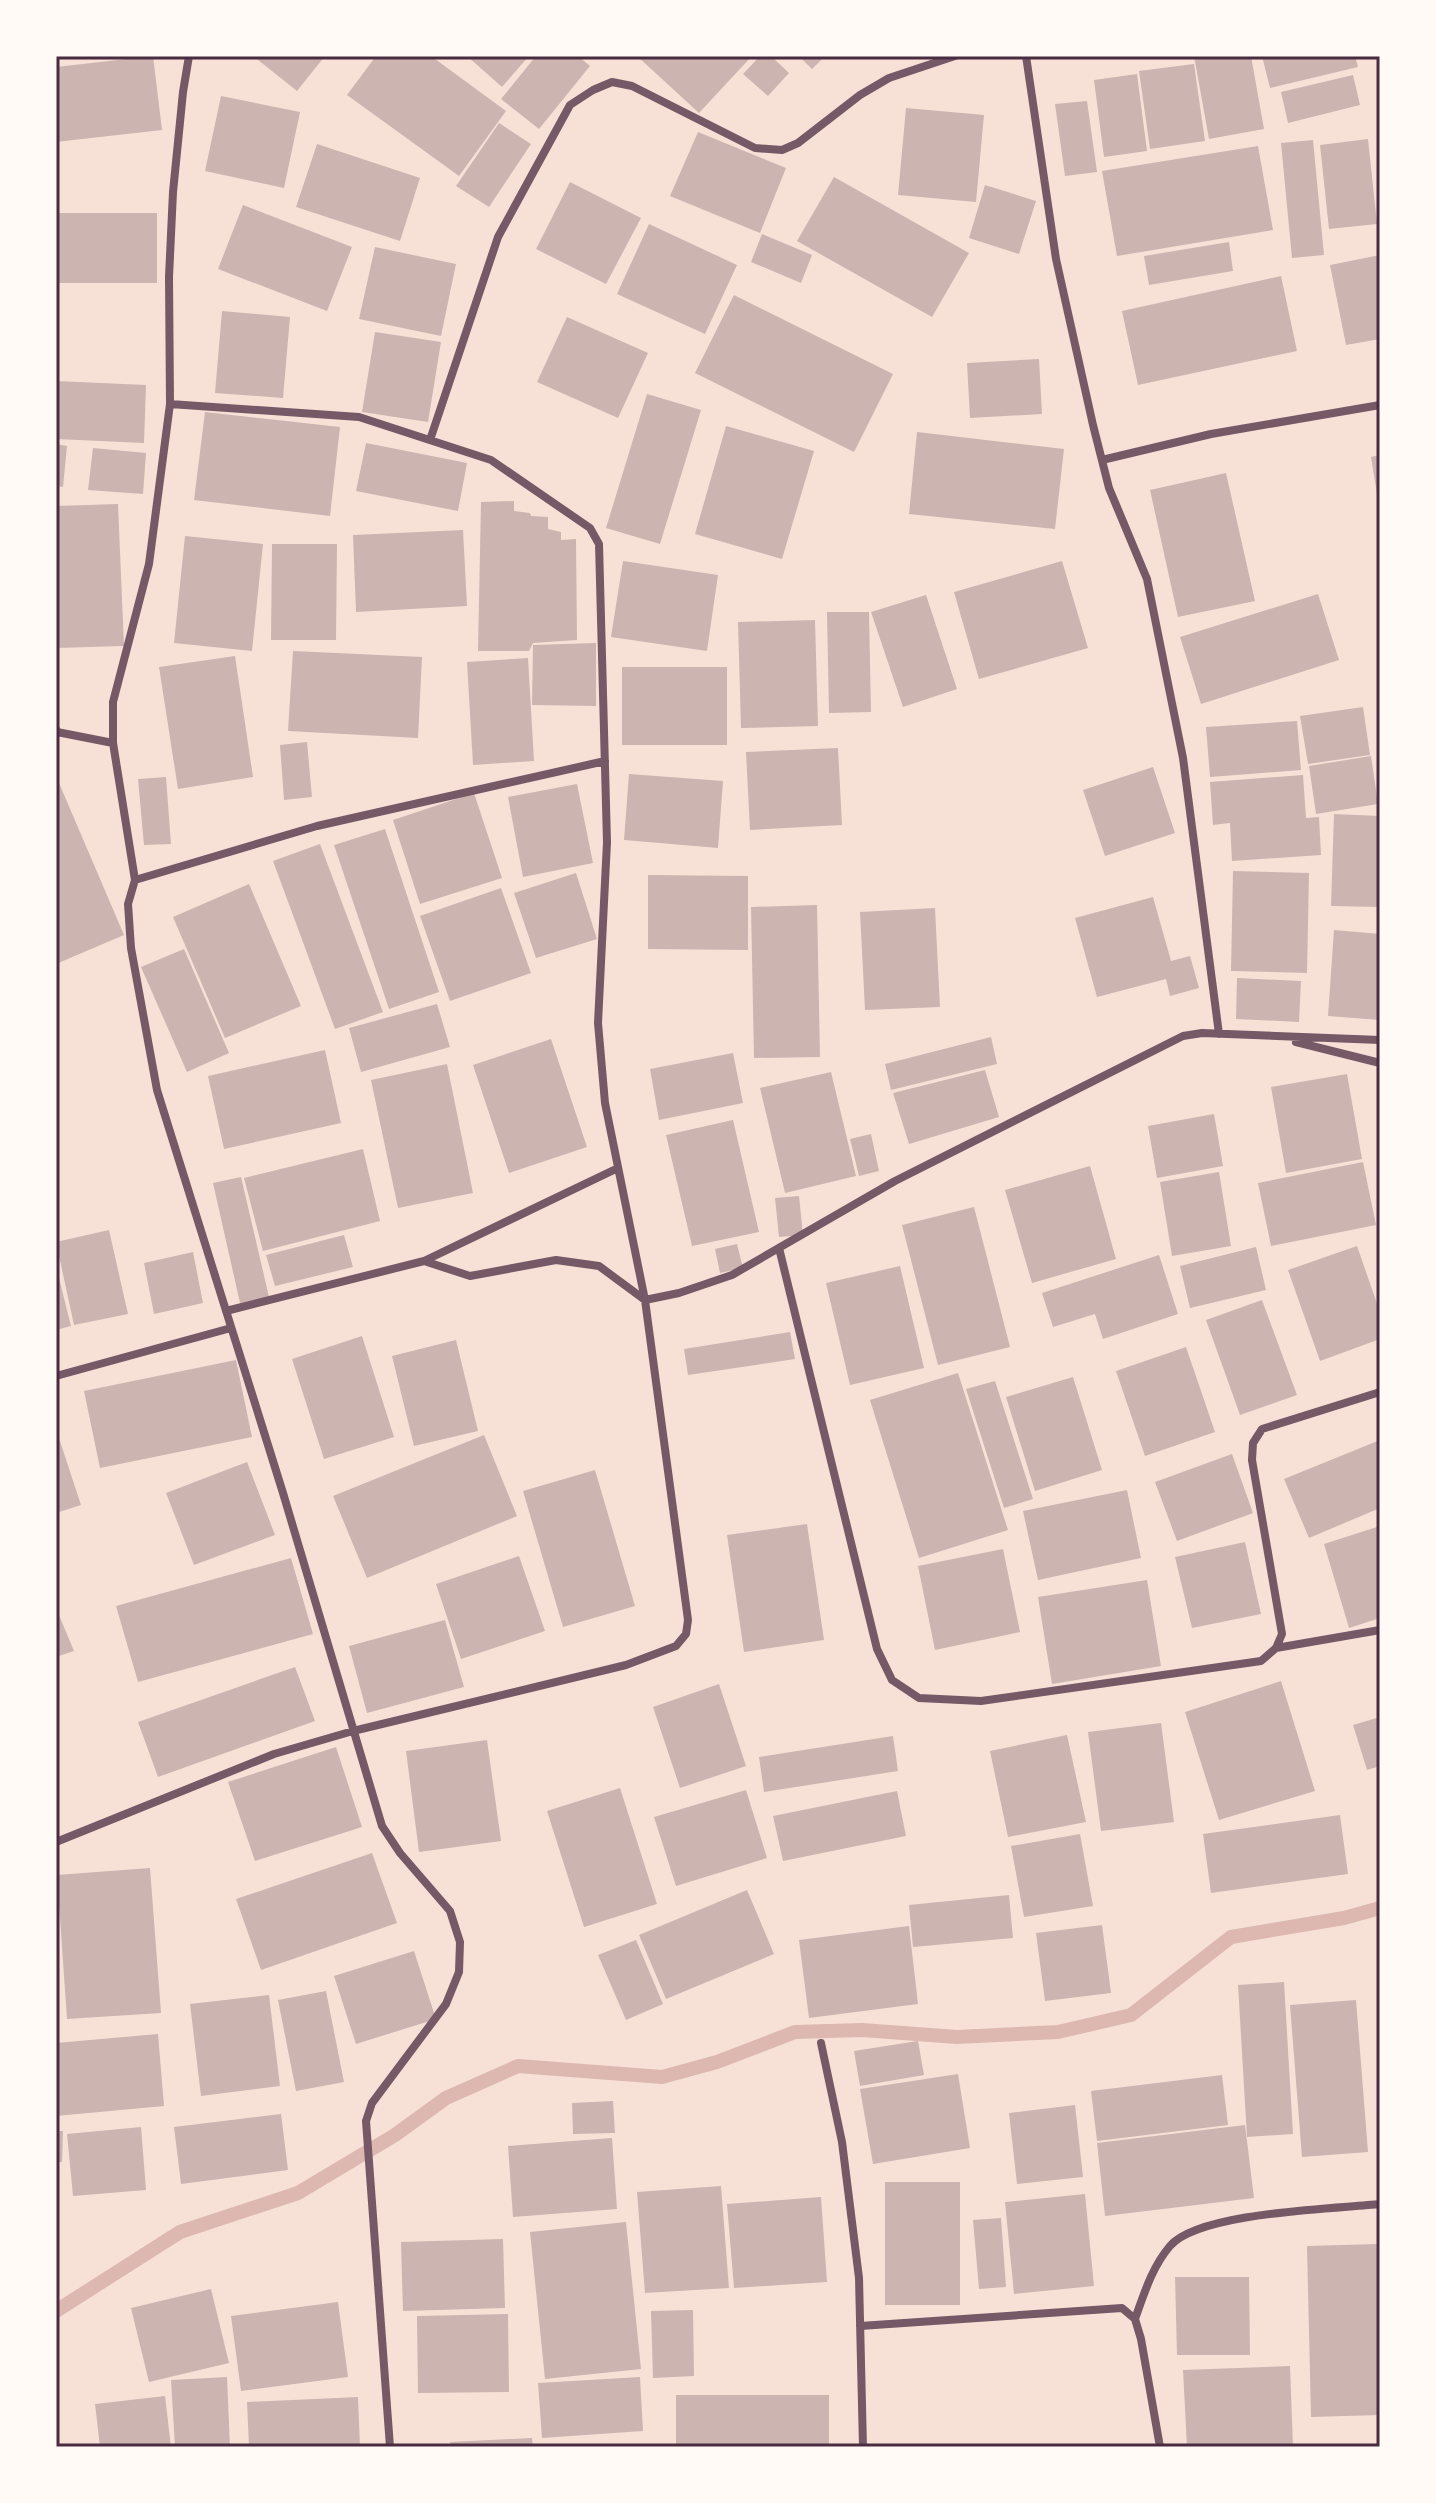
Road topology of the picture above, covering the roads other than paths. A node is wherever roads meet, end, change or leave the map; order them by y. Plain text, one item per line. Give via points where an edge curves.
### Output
1 (189, 56) edge
2 (955, 56) edge
3 (1026, 56) edge
4 (170, 404) junction
5 (1380, 405) edge
6 (430, 440) junction
7 (1102, 460) junction
8 (56, 731) edge
9 (113, 743) junction
10 (605, 761) junction
11 (135, 880) junction
12 (1219, 1034) junction
13 (1277, 1037) junction
14 (1380, 1040) edge
15 (1380, 1063) edge
16 (618, 1168) junction
17 (779, 1248) junction
18 (424, 1261) junction
19 (645, 1300) junction
20 (226, 1311) junction
21 (231, 1328) junction
22 (56, 1376) edge
23 (1380, 1392) edge
24 (1380, 1630) edge
25 (1276, 1648) junction
26 (353, 1731) junction
27 (56, 1842) edge
28 (821, 2043) dead end
29 (1380, 2204) edge
30 (1135, 2319) junction
31 (860, 2326) junction
32 (390, 2447) edge
33 (863, 2447) edge
34 (1160, 2447) edge

1 - 4 street via 173,192
2 - 6 street via 889,78 782,150 755,148 632,86 612,82 570,105 498,237
3 - 7 street via 1056,259
4 - 6 street via 359,417
4 - 9 street via 149,564 113,702
5 - 7 street via 1211,434
6 - 10 street via 491,460 590,528 599,544
7 - 12 street via 1147,579 1183,758
8 - 9 street
9 - 11 street
10 - 11 street via 317,826
10 - 16 street via 607,842 598,1023
11 - 20 street via 128,904 131,948 157,1090
12 - 13 street
12 - 17 street via 1183,1036 895,1181
13 - 14 street
13 - 15 street
16 - 18 street
16 - 19 street
17 - 19 street via 732,1275
17 - 25 street via 877,1649 892,1680 919,1698 981,1701 1261,1661
18 - 19 street via 470,1276 556,1260 599,1266
18 - 20 street
19 - 26 street via 686,1634 676,1646 626,1665
20 - 21 street
21 - 22 street
21 - 26 street
23 - 25 street via 1262,1429 1253,1443 1282,1634
24 - 25 street
26 - 27 street via 274,1754
26 - 32 street via 382,1826 450,1911 460,1942 459,1972 446,2004 372,2103 366,2121
28 - 31 street via 842,2142
29 - 30 street via 1251,2217 1192,2230 1171,2244 1153,2270
30 - 31 street via 1122,2308
30 - 34 street
31 - 33 street

